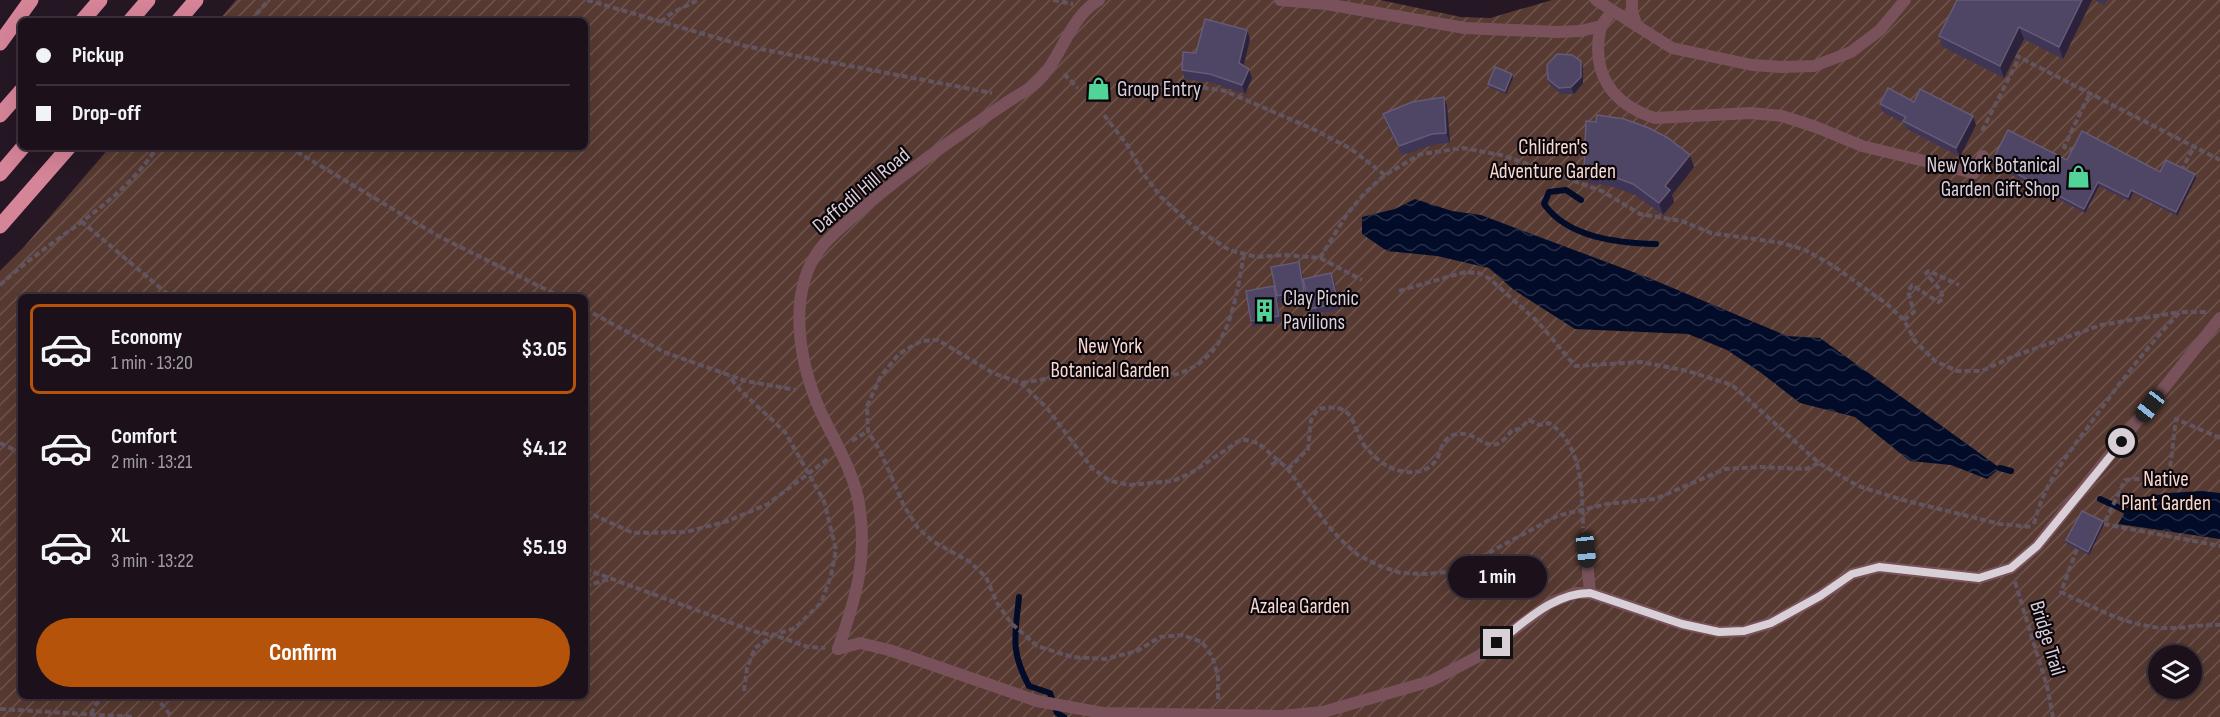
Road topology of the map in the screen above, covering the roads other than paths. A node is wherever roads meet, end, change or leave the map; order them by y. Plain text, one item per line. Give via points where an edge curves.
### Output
1 (31, 0) edge
2 (100, 0) edge
3 (148, 0) edge
4 (196, 0) edge
5 (1099, 0) edge
6 (1280, 0) edge
7 (1596, 0) edge
8 (1632, 0) edge
9 (1905, 0) edge
10 (1612, 10) junction
11 (18, 18) edge
12 (18, 18) edge
13 (85, 18) edge
14 (133, 18) edge
15 (181, 18) edge
16 (1637, 26) junction
17 (1601, 27) junction
18 (0, 43) edge
19 (18, 93) edge
20 (0, 114) edge
21 (20, 150) edge
22 (66, 150) edge
23 (1983, 156) dead end
24 (0, 174) edge
25 (0, 226) edge
26 (2215, 315) edge
27 (1586, 550) dead end
28 (1590, 593) junction
29 (1218, 716) edge

1 - 11 main road
2 - 13 main road
3 - 14 main road
4 - 15 main road
5 - 29 lane, Daffodil Hill Road via 1086,10 1031,87 873,200 824,244 807,272 799,305 802,354 818,406 840,449 859,501 863,549 854,602 838,649 860,643 889,650 1039,701 1102,713
6 - 17 lane via 1465,28 1558,32
7 - 10 lane
8 - 16 lane
9 - 16 lane via 1880,30 1851,52 1814,66 1752,65 1672,48
10 - 16 lane
10 - 17 lane
12 - 18 main road
17 - 23 lane via 1598,53 1604,79 1629,107 1655,118 1751,112 1782,116 1862,146 1974,173
19 - 20 main road
21 - 24 main road
22 - 25 main road
26 - 28 lane via 2052,528 2011,568 1979,578 1879,567 1852,574 1771,623 1744,631 1719,632 1682,624
27 - 28 lane
28 - 29 lane via 1575,593 1551,603 1479,656 1431,681 1323,712

